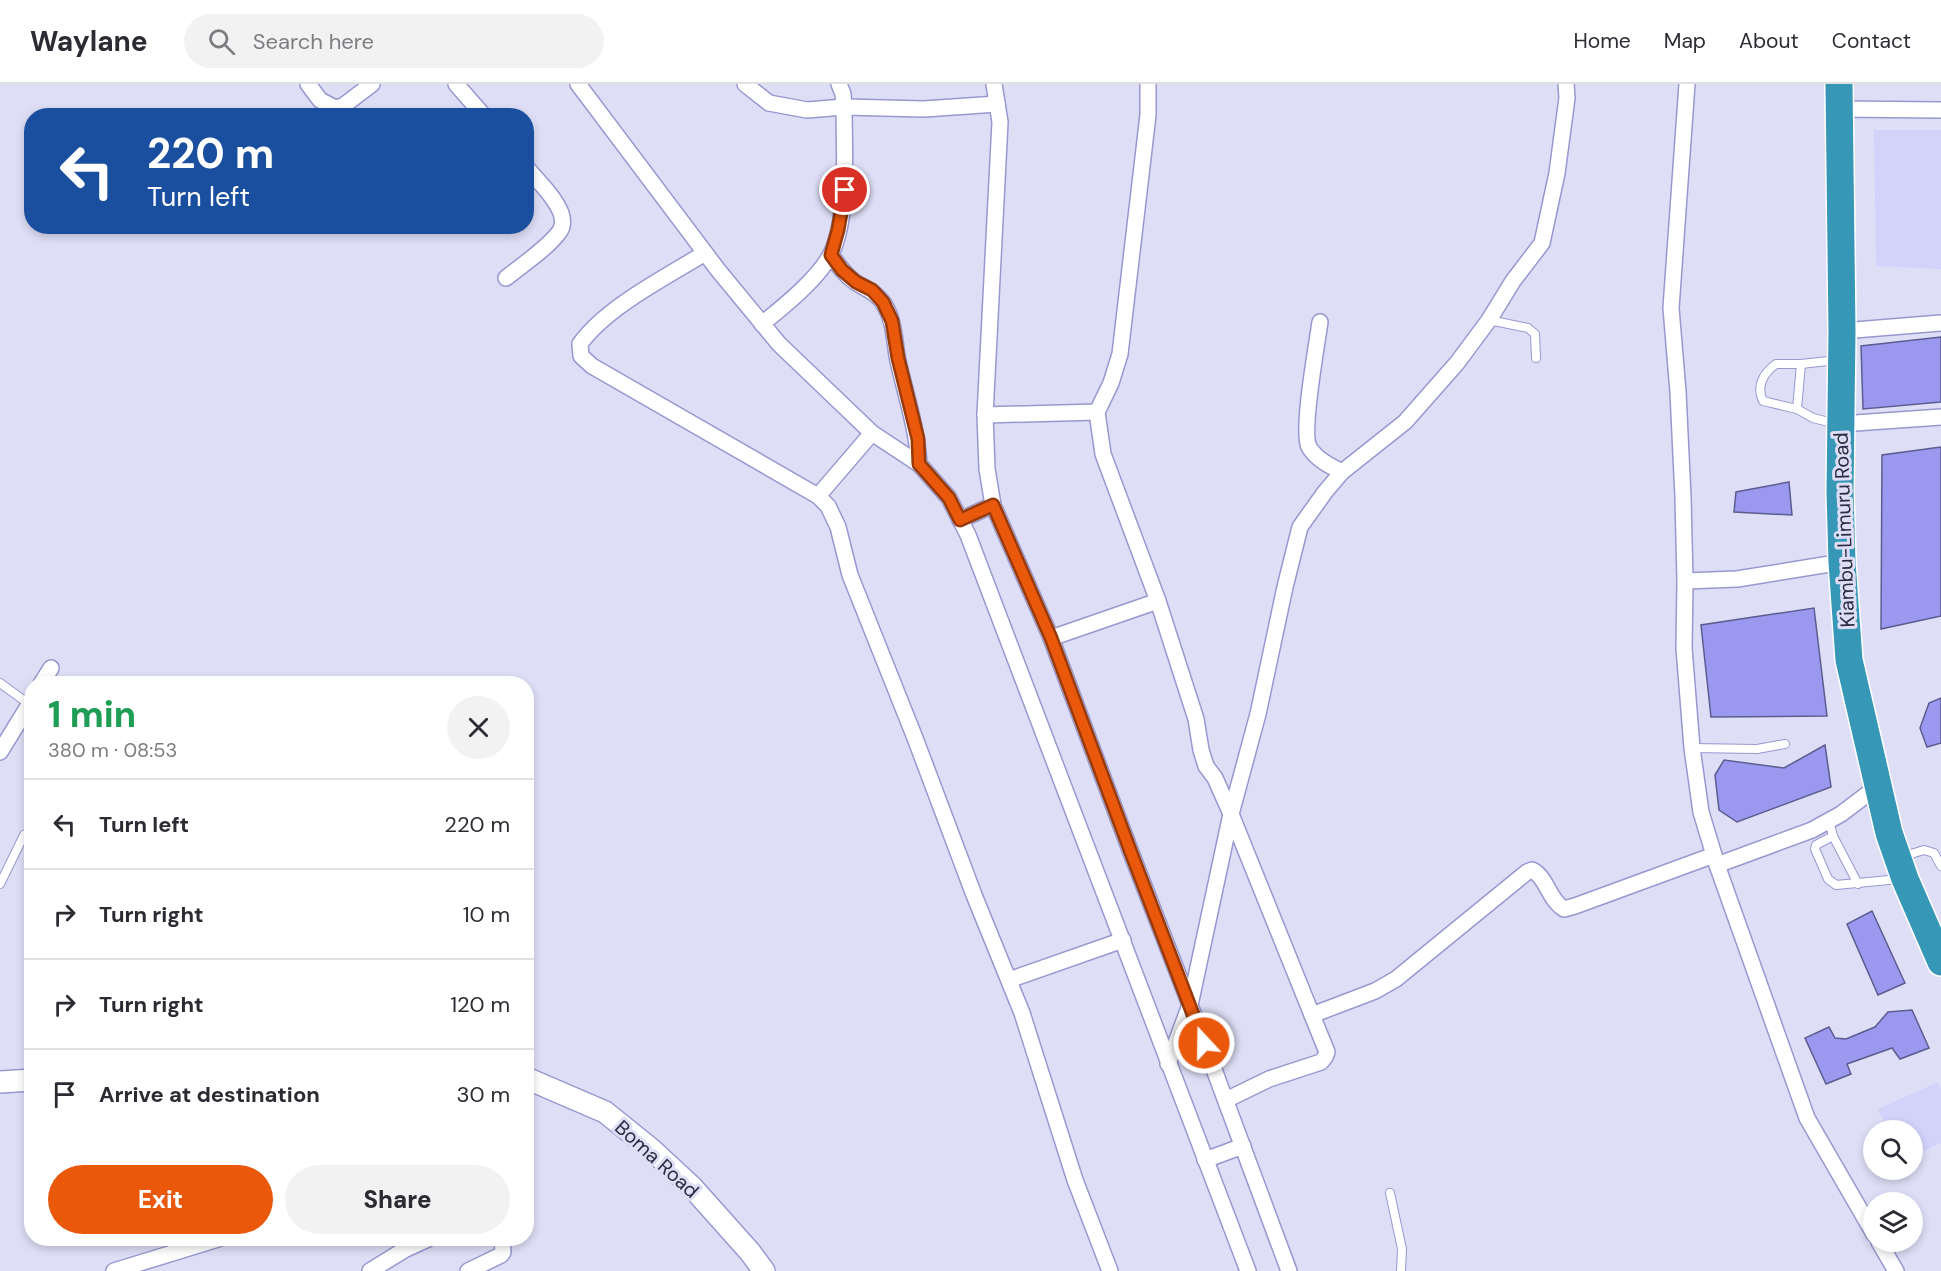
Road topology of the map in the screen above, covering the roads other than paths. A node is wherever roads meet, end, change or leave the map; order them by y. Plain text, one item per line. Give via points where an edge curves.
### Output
1 (308, 84) edge
2 (372, 84) edge
3 (456, 84) edge
4 (578, 84) edge
5 (745, 84) edge
6 (839, 84) edge
7 (994, 84) edge
8 (1148, 84) edge
9 (1566, 84) edge
10 (1687, 84) edge
11 (1840, 97) edge
12 (997, 104) junction
13 (844, 107) junction
14 (477, 108) edge
15 (1941, 110) edge
16 (534, 177) edge
17 (705, 253) junction
18 (831, 255) junction
19 (506, 278) dead end
20 (1489, 320) junction
21 (1320, 322) dead end
22 (1941, 323) edge
23 (762, 324) junction
24 (1842, 330) junction
25 (1536, 358) dead end
26 (1842, 359) junction
27 (1801, 364) junction
28 (1797, 409) junction
29 (1097, 412) junction
30 (986, 416) junction
31 (1941, 417) edge
32 (1840, 424) junction
33 (872, 433) junction
34 (919, 464) junction
35 (1342, 472) junction
36 (818, 496) junction
37 (993, 505) junction
38 (960, 520) junction
39 (1842, 562) junction
40 (1685, 581) junction
41 (1158, 602) junction
42 (1051, 638) junction
43 (51, 668) dead end
44 (46, 676) edge
45 (0, 683) edge
46 (24, 698) edge
47 (24, 712) edge
48 (1785, 744) dead end
49 (1692, 748) junction
50 (0, 753) edge
51 (1878, 786) junction
52 (1231, 814) junction
53 (1829, 821) junction
54 (24, 835) dead end
55 (1833, 836) junction
56 (1716, 860) junction
57 (1941, 867) edge
58 (1901, 868) junction
59 (0, 884) edge
60 (1858, 884) junction
61 (1124, 940) junction
62 (1941, 962) edge
63 (1009, 980) junction
64 (1190, 1005) junction
65 (1312, 1015) junction
66 (1168, 1064) junction
67 (24, 1080) edge
68 (534, 1081) edge
69 (0, 1082) edge
70 (1226, 1100) junction
71 (1243, 1146) junction
72 (1204, 1160) junction
73 (1390, 1193) dead end
74 (1863, 1215) edge
75 (195, 1246) edge
76 (413, 1246) edge
77 (503, 1246) edge
78 (1884, 1252) edge
79 (114, 1271) edge
80 (370, 1271) edge
81 (468, 1271) edge
82 (764, 1271) edge
83 (1110, 1271) edge
84 (1248, 1271) edge
85 (1289, 1271) edge
86 (1401, 1271) edge
87 (1896, 1271) edge

1 - 2 street via 321,100 335,108
3 - 14 street
4 - 17 street
5 - 13 street via 769,104 807,110
6 - 13 street
7 - 12 street
8 - 29 street via 1120,354
9 - 20 street via 1557,173 1542,243
10 - 40 street via 1671,308
11 - 15 street
11 - 24 highway, Kiambu-Limuru Road
12 - 13 street via 924,109
12 - 30 street via 1000,122
13 - 18 street via 845,190
16 - 19 street via 561,212 561,229
17 - 23 street
17 - 36 street via 590,330 580,344 581,356 592,366
18 - 23 street via 795,297
18 - 34 street via 856,282 872,290 892,321 918,439
20 - 25 lane via 1528,328 1535,334
20 - 35 street via 1405,422
21 - 35 street via 1306,440 1322,461
22 - 24 street
23 - 33 street
24 - 26 highway, Kiambu-Limuru Road
26 - 27 lane
26 - 32 highway, Kiambu-Limuru Road
27 - 28 lane
27 - 28 lane via 1776,364 1760,386 1763,401
28 - 32 lane
29 - 30 street
29 - 41 street via 1102,454
30 - 37 street via 987,469
31 - 32 street
32 - 39 highway, Kiambu-Limuru Road
33 - 34 street
33 - 36 street
34 - 38 street via 949,498
35 - 52 street via 1300,527
36 - 63 street via 828,506 837,527 850,576
37 - 38 street
37 - 42 street
38 - 61 street
39 - 40 street via 1737,579
39 - 51 highway, Kiambu-Limuru Road via 1849,660
40 - 49 street via 1684,648
41 - 42 street
41 - 52 street via 1196,719 1206,766
42 - 64 street
43 - 44 street
45 - 46 lane
47 - 50 street
48 - 49 lane
49 - 56 street via 1701,812
51 - 53 street
51 - 58 highway, Kiambu-Limuru Road
52 - 64 street
52 - 65 street
53 - 55 lane
53 - 56 street
54 - 59 lane
55 - 60 lane
55 - 60 lane via 1815,849 1827,879 1836,885
56 - 65 street via 1564,909 1553,901 1539,873 1532,870 1396,980
56 - 74 street via 1807,1118
57 - 58 lane via 1934,854 1924,850
58 - 60 lane
58 - 62 highway, Kiambu-Limuru Road
61 - 63 street
61 - 66 street
63 - 83 street
64 - 66 street
64 - 70 street
65 - 70 street via 1326,1047 1326,1057 1321,1062 1269,1079
66 - 72 street
67 - 69 main road
68 - 82 main road, Boma Road via 605,1112 651,1149 692,1187
70 - 71 street
71 - 72 street
71 - 85 street
72 - 84 street
73 - 86 lane via 1402,1249
75 - 79 street
76 - 80 street
77 - 81 street via 501,1255
78 - 87 street

